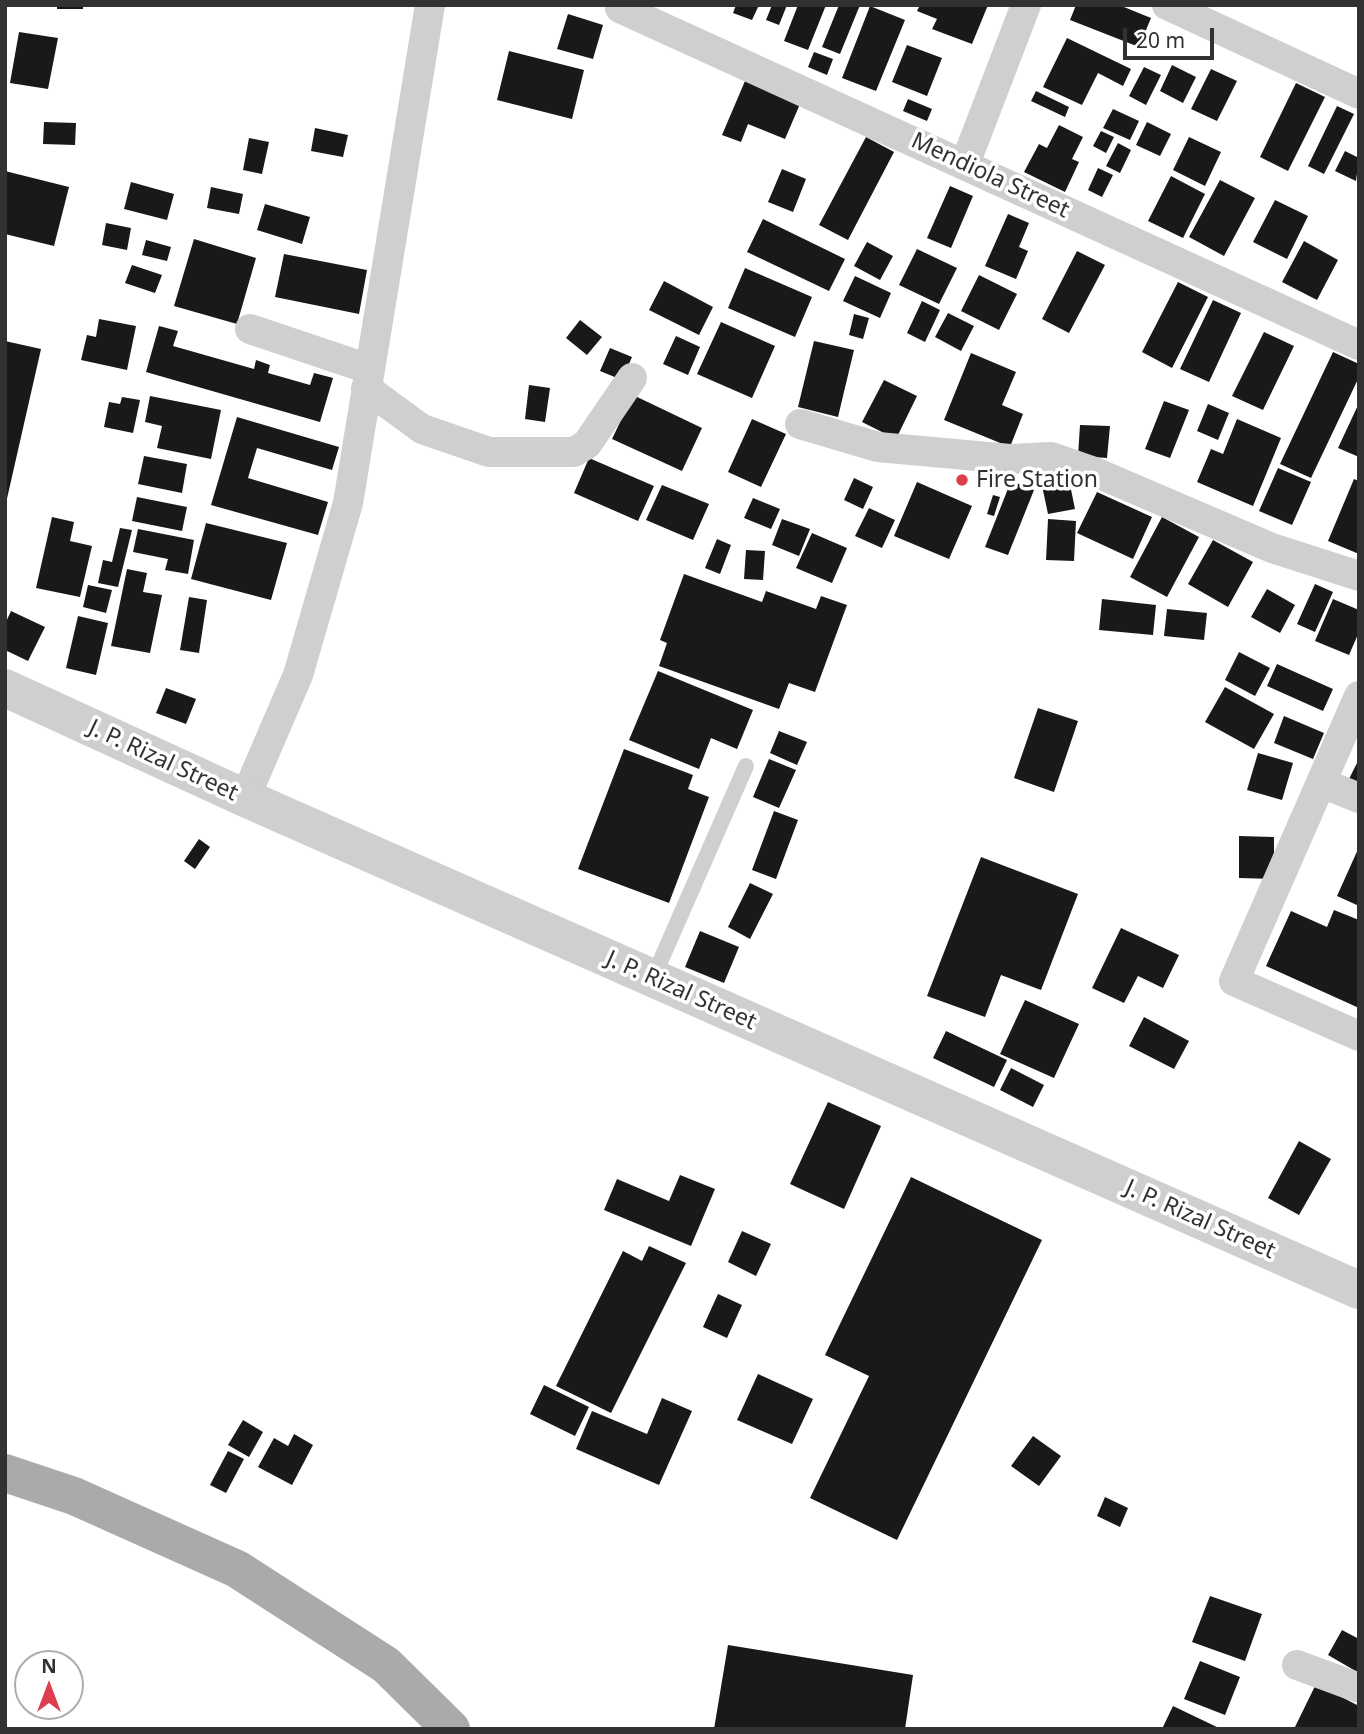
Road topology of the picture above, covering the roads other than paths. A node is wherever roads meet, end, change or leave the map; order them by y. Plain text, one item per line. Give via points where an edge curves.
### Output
1 (430, 5) edge
2 (1026, 5) edge
3 (1167, 5) edge
4 (620, 8) dead end
5 (1359, 94) edge
6 (965, 164) junction
7 (250, 329) dead end
8 (1359, 345) edge
9 (367, 378) junction
10 (632, 378) dead end
11 (800, 424) dead end
12 (1359, 576) edge
13 (5, 688) edge
14 (1359, 696) edge
15 (746, 766) dead end
16 (1322, 783) junction
17 (245, 798) junction
18 (1359, 798) edge
19 (653, 978) junction
20 (1359, 1036) edge
21 (1359, 1290) edge
22 (5, 1473) edge
23 (1297, 1665) dead end
24 (1359, 1688) edge
25 (451, 1729) edge

1 - 9 street
2 - 6 street
3 - 5 street
4 - 6 street, Mendiola Street
6 - 8 street, Mendiola Street
7 - 9 street
9 - 10 street via 422,429 489,452 573,452 587,444
9 - 17 street via 348,503 298,675
11 - 12 street via 878,447 1010,459 1051,457 1272,548
13 - 17 street, J. P. Rizal Street
14 - 16 street
15 - 19 lane
16 - 18 street
16 - 20 street via 1234,981
17 - 19 street, J. P. Rizal Street
19 - 21 street, J. P. Rizal Street
22 - 25 main road via 74,1496 237,1569 386,1665
23 - 24 street

